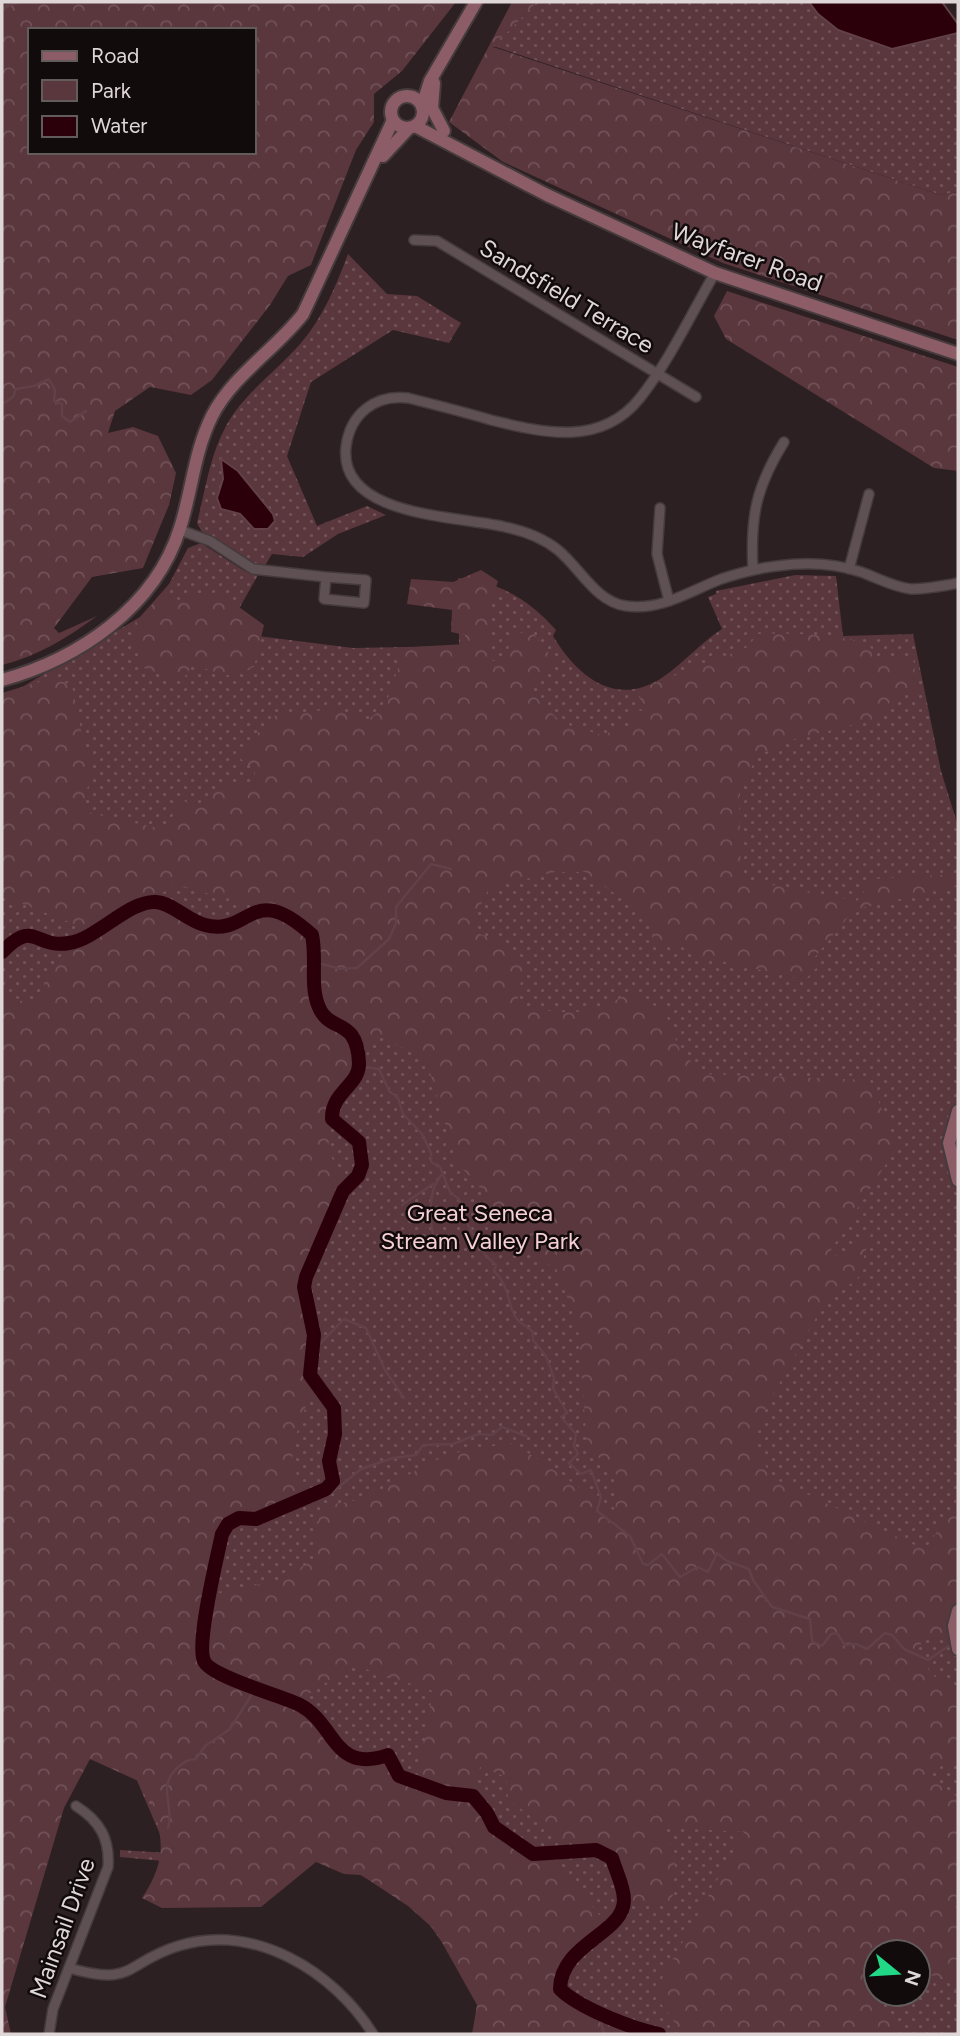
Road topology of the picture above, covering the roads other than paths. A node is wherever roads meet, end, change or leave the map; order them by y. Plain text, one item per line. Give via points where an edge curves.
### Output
1 (476, 2) edge
2 (443, 56) junction
3 (405, 96) junction
4 (422, 109) junction
5 (393, 120) junction
6 (411, 128) junction
7 (444, 131) junction
8 (490, 163) junction
9 (368, 175) junction
10 (414, 240) dead end
11 (715, 273) junction
12 (958, 354) edge
13 (657, 373) junction
14 (696, 397) dead end
15 (784, 442) dead end
16 (869, 494) dead end
17 (660, 508) dead end
18 (180, 530) junction
19 (849, 569) junction
20 (753, 570) junction
21 (326, 577) junction
22 (958, 583) edge
23 (669, 601) junction
24 (2, 680) edge
25 (958, 1111) edge
26 (958, 1180) edge
27 (958, 1611) edge
28 (957, 1643) edge
29 (76, 1806) dead end
30 (69, 1968) junction
31 (49, 2034) edge
32 (373, 2034) edge

1 - 2 street
2 - 3 street
2 - 4 street via 424,93
2 - 7 street via 431,93 432,108
3 - 4 street via 416,99
3 - 5 street via 392,105
4 - 6 street
4 - 7 street, Wayfarer Road
5 - 6 street
5 - 9 street
6 - 8 street, Wayfarer Road
6 - 9 street
7 - 8 street, Wayfarer Road
8 - 11 street, Wayfarer Road via 547,195
9 - 18 street via 303,314 236,382 212,416
10 - 13 street, Sandsfield Terrace via 437,241
11 - 12 street, Wayfarer Road
11 - 13 street
13 - 14 street, Sandsfield Terrace
13 - 23 street via 620,417 585,432 542,433 408,398 385,398 355,418 345,452 358,483 399,508 530,534 558,550 596,591 624,606 650,607
15 - 20 street via 755,503
16 - 19 street
17 - 23 street via 657,554
18 - 21 street via 210,541 253,569
18 - 24 street via 157,577 99,635 52,664
19 - 20 street via 804,564
19 - 22 street via 909,589
20 - 23 street
21 - 21 street via 324,599 364,603 366,580
25 - 26 street via 949,1143
27 - 28 street
29 - 30 street, Mainsail Drive via 103,1831 109,1853 108,1867
30 - 31 street, Mainsail Drive
30 - 32 street via 110,1977 180,1945 243,1943 267,1948 324,1977 348,1998

